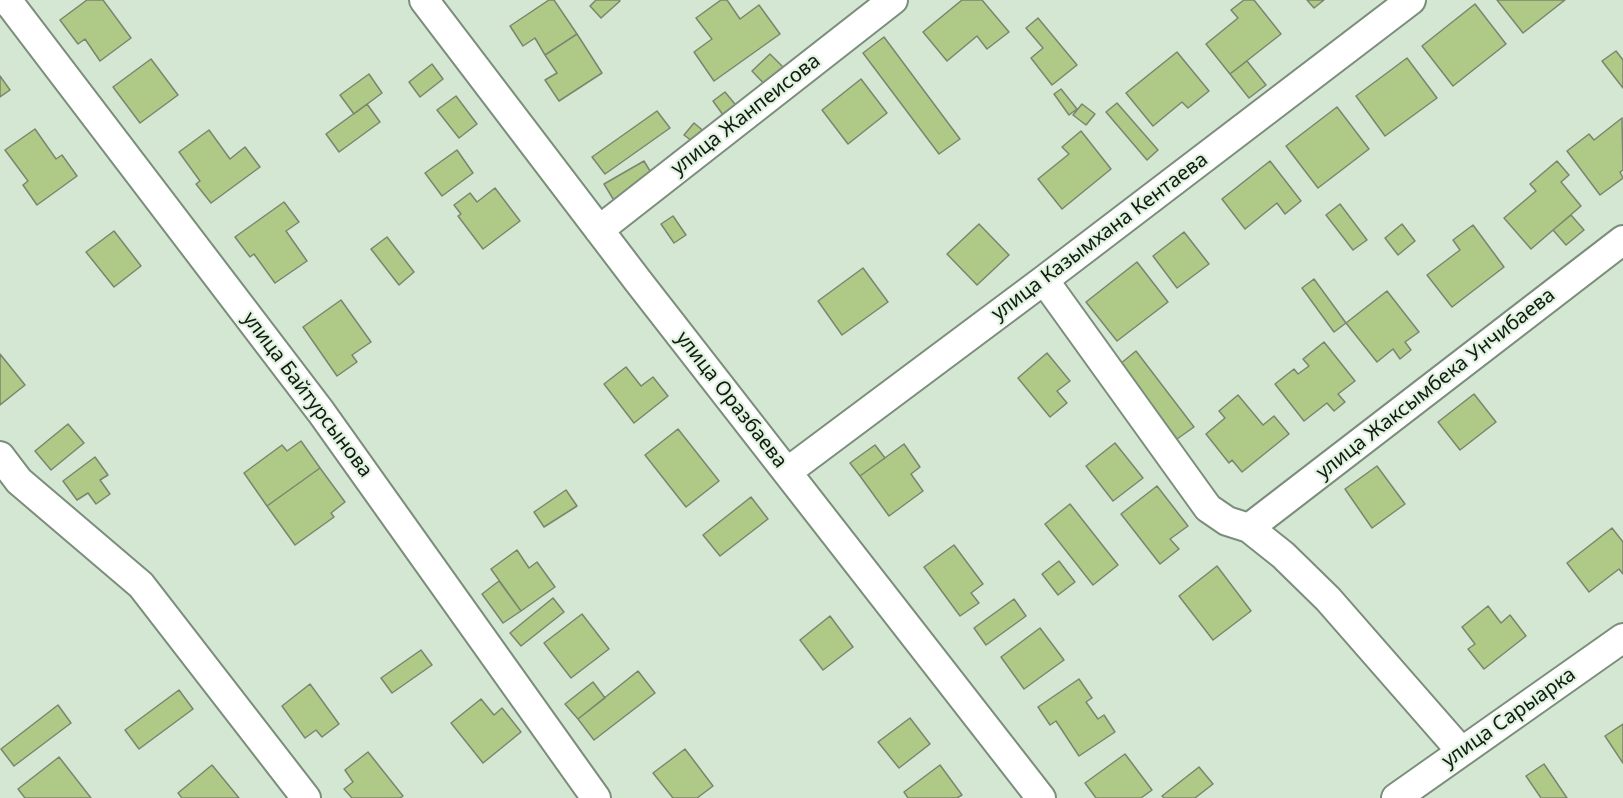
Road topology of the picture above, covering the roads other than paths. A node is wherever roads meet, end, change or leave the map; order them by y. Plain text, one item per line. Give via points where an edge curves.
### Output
1 (7, 0) edge
2 (424, 0) edge
3 (893, 0) edge
4 (1412, 0) edge
5 (599, 230) junction
6 (1623, 240) edge
7 (1044, 280) junction
8 (0, 456) edge
9 (787, 472) junction
10 (1249, 528) junction
11 (1623, 639) edge
12 (1461, 751) junction
13 (306, 798) edge
14 (596, 798) edge
15 (1041, 798) edge
16 (1396, 798) edge

1 - 14 street, улица Байтурсынова via 321,412
2 - 5 street, улица Оразбаева
3 - 5 street, улица Жанпеисова
4 - 7 street, улица Казымхана Кентаева
5 - 9 street, улица Оразбаева
6 - 10 street, улица Жаксымбека Унчибаева
7 - 9 street, улица Казымхана Кентаева
7 - 10 street via 1208,508 1227,521
8 - 13 street via 19,481 141,585
9 - 15 street, улица Оразбаева
10 - 12 street via 1328,599
11 - 12 street, улица Сарыарка
12 - 16 street, улица Сарыарка

